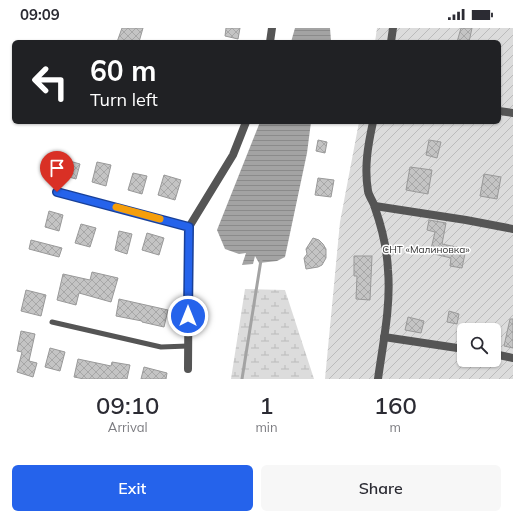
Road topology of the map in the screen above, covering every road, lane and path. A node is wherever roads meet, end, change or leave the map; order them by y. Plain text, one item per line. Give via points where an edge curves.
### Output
1 (272, 28) edge
2 (393, 28) edge
3 (270, 40) edge
4 (391, 40) edge
5 (501, 110) edge
6 (513, 113) edge
7 (245, 124) edge
8 (373, 124) edge
9 (57, 192) dead end
10 (375, 206) junction
11 (189, 227) junction
12 (513, 229) edge
13 (52, 322) dead end
14 (384, 337) junction
15 (188, 346) junction
16 (457, 348) edge
17 (501, 355) edge
18 (513, 358) edge
19 (188, 369) dead end
20 (378, 379) edge

1 - 3 street
2 - 4 street
5 - 6 street
7 - 11 street via 233,155
8 - 10 street via 365,172 368,193
9 - 11 lane
10 - 12 street
10 - 14 street via 384,238 388,271
11 - 15 street
13 - 15 lane via 161,347
14 - 16 street
14 - 20 street
15 - 19 street
17 - 18 street

